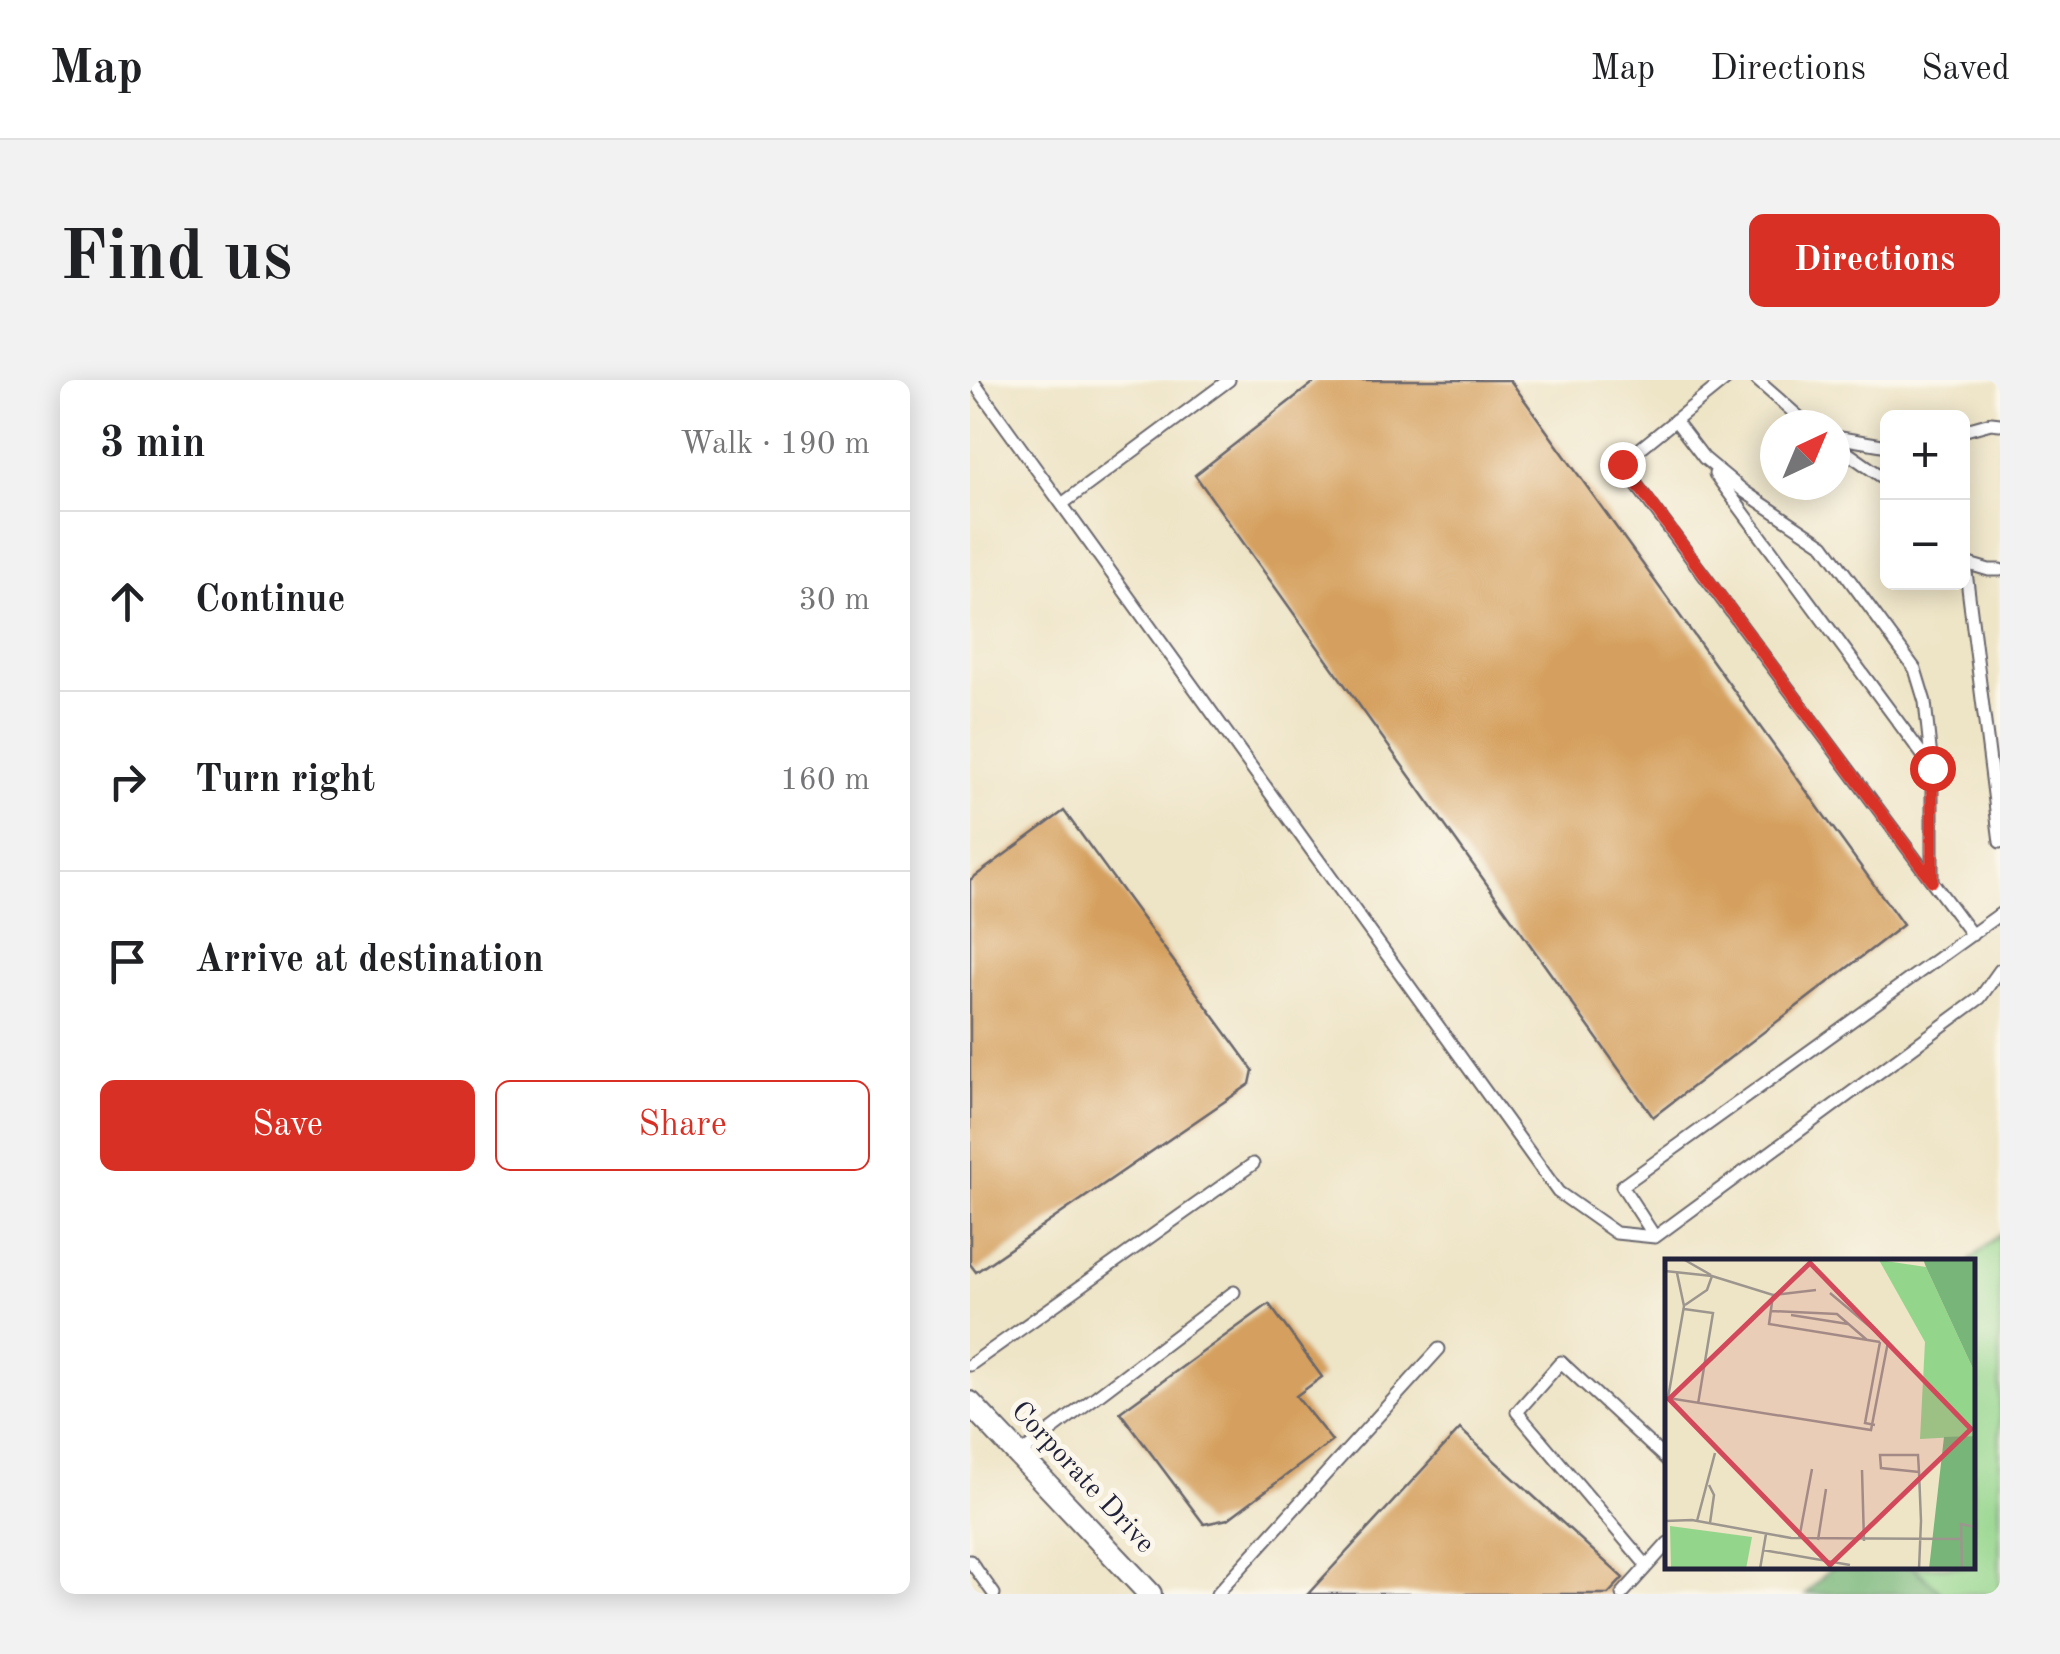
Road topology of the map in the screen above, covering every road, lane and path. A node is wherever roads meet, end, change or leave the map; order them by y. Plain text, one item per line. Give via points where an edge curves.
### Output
1 (972, 380) edge
2 (1229, 380) edge
3 (1725, 380) edge
4 (1757, 380) edge
5 (1791, 410) edge
6 (1675, 420) junction
7 (2000, 424) edge
8 (1970, 430) edge
9 (1850, 442) edge
10 (1880, 445) edge
11 (1850, 452) edge
12 (1704, 458) junction
13 (1880, 475) edge
14 (1062, 504) junction
15 (1970, 565) edge
16 (2000, 570) edge
17 (1967, 590) edge
18 (1932, 768) junction
19 (2000, 842) edge
20 (1932, 881) junction
21 (2000, 914) edge
22 (1972, 934) junction
23 (2000, 970) edge
24 (1253, 1164) dead end
25 (1655, 1237) junction
26 (1234, 1292) dead end
27 (1439, 1348) dead end
28 (970, 1366) edge
29 (970, 1403) edge
30 (1018, 1455) junction
31 (1665, 1458) edge
32 (1665, 1546) edge
33 (970, 1561) edge
34 (1647, 1566) junction
35 (1130, 1575) junction
36 (994, 1594) edge
37 (1113, 1594) edge
38 (1150, 1594) edge
39 (1217, 1594) edge
40 (1622, 1594) edge

1 - 14 lane
2 - 14 lane
3 - 6 lane
4 - 5 lane
6 - 12 lane
6 - 20 lane via 1622,464
7 - 8 lane
9 - 10 lane
11 - 13 lane
12 - 18 lane
12 - 18 lane via 1824,545 1914,669
14 - 25 lane via 1558,1192 1616,1233
15 - 16 lane
17 - 19 lane
18 - 20 lane
20 - 22 lane
21 - 22 lane
22 - 25 lane via 1622,1186
23 - 25 lane via 1980,998
24 - 28 lane
26 - 30 lane
27 - 39 lane
29 - 30 street, Corporate Drive
30 - 35 street, Corporate Drive
31 - 34 lane via 1560,1362 1517,1412
32 - 34 lane
33 - 36 lane
34 - 40 lane
35 - 37 street
35 - 38 street, Corporate Drive

